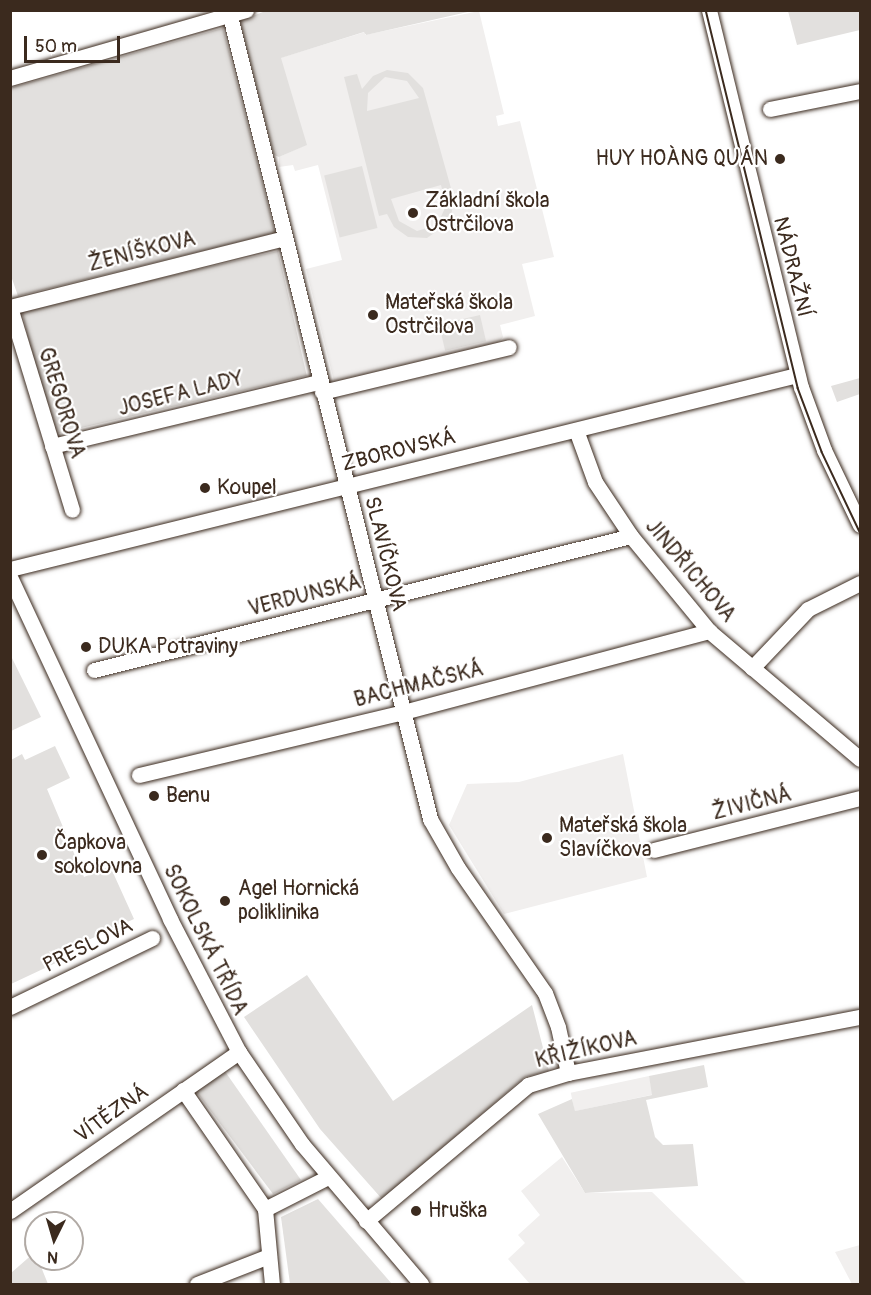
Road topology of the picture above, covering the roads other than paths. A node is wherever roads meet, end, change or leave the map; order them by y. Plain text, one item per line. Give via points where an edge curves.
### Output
1 (246, 10) edge
2 (709, 10) edge
3 (230, 16) junction
4 (10, 78) edge
5 (861, 91) edge
6 (770, 109) dead end
7 (284, 238) junction
8 (10, 307) edge
9 (509, 347) dead end
10 (797, 375) junction
11 (320, 387) junction
12 (576, 430) junction
13 (52, 446) junction
14 (345, 486) junction
15 (72, 510) dead end
16 (861, 525) edge
17 (631, 536) junction
18 (10, 569) edge
19 (10, 577) edge
20 (861, 584) edge
21 (375, 601) junction
22 (709, 631) junction
23 (752, 668) junction
24 (94, 670) dead end
25 (403, 712) junction
26 (861, 759) edge
27 (139, 775) dead end
28 (861, 798) edge
29 (654, 850) dead end
30 (152, 939) dead end
31 (10, 1007) edge
32 (861, 1017) edge
33 (239, 1052) junction
34 (568, 1072) junction
35 (183, 1090) junction
36 (328, 1177) junction
37 (266, 1209) junction
38 (10, 1211) edge
39 (366, 1221) junction
40 (268, 1256) junction
41 (197, 1284) edge
42 (272, 1284) edge
43 (421, 1284) edge

1 - 3 street
2 - 10 street, NÁDRAŽNÍ
3 - 4 street
3 - 7 street, SLAVÍČKOVA
5 - 6 street
7 - 8 street, ŽENÍŠKOVA
7 - 11 street, SLAVÍČKOVA
8 - 13 street, GREGOROVA
9 - 11 street, JOSEFA LADY
10 - 12 street, ZBOROVSKÁ
10 - 16 street, NÁDRAŽNÍ via 824,450
11 - 13 street, JOSEFA LADY
11 - 14 street, SLAVÍČKOVA
12 - 14 street, ZBOROVSKÁ
12 - 17 street, JINDŘICHOVA via 595,482
13 - 15 street, GREGOROVA
14 - 18 street, ZBOROVSKÁ
14 - 21 street, SLAVÍČKOVA
17 - 21 street, VERDUNSKÁ
17 - 22 street, JINDŘICHOVA
19 - 33 street, SOKOLSKÁ TŘÍDA via 170,919
20 - 23 street via 808,609
21 - 24 street, VERDUNSKÁ
21 - 25 street, SLAVÍČKOVA
22 - 23 street, JINDŘICHOVA
22 - 25 street, BACHMAČSKÁ
23 - 26 street, JINDŘICHOVA
25 - 27 street, BACHMAČSKÁ
25 - 34 street, SLAVÍČKOVA via 430,819 545,993
28 - 29 street, ŽIVIČNÁ
30 - 31 street, PRESLOVA
32 - 34 street, KŘIŽÍKOVA
33 - 35 street, VÍTĚZNÁ
33 - 36 street, SOKOLSKÁ TŘÍDA
34 - 39 street, KŘIŽÍKOVA via 528,1085
35 - 37 street
35 - 38 street, VÍTĚZNÁ
36 - 37 street
36 - 39 street, SOKOLSKÁ TŘÍDA
37 - 40 street
39 - 43 street, SOKOLSKÁ TŘÍDA
40 - 41 street
40 - 42 street

